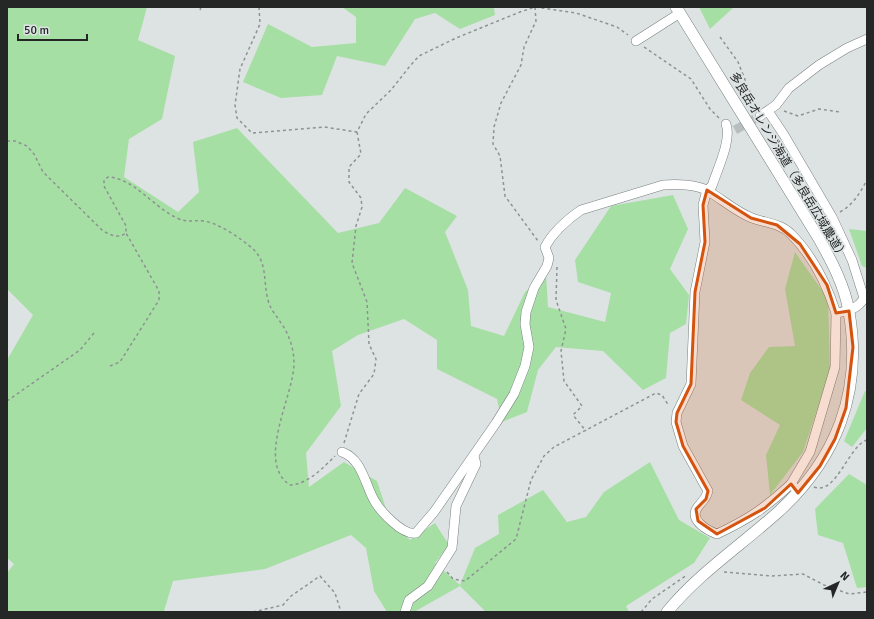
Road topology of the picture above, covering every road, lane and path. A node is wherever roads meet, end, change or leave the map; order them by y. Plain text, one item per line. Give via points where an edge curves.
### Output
1 (201, 7) edge
2 (259, 7) edge
3 (535, 7) edge
4 (200, 10) dead end
5 (678, 10) edge
6 (720, 37) dead end
7 (867, 39) edge
8 (636, 41) junction
9 (776, 105) junction
10 (840, 112) dead end
11 (764, 114) junction
12 (730, 128) joint
13 (357, 132) junction
14 (7, 141) edge
15 (867, 180) edge
16 (707, 190) junction
17 (832, 217) junction
18 (126, 233) junction
19 (545, 247) junction
20 (550, 258) junction
21 (849, 311) junction
22 (836, 313) junction
23 (94, 333) dead end
24 (110, 366) dead end
25 (7, 401) edge
26 (676, 413) junction
27 (586, 431) junction
28 (867, 440) edge
29 (342, 452) junction
30 (474, 456) junction
31 (806, 484) junction
32 (795, 489) junction
33 (441, 567) junction
34 (705, 573) junction
35 (867, 592) edge
36 (253, 612) edge
37 (341, 612) edge
38 (405, 612) edge
39 (641, 612) edge
40 (667, 612) edge

1 - 4 path
2 - 13 path via 260,24 240,69 235,105 237,118 252,133 324,127
3 - 8 path via 576,13 617,27
3 - 13 path via 456,38 420,56 366,114
3 - 19 path via 536,21 524,47 520,65 501,103 494,127 493,144 500,156 505,196
5 - 8 street
5 - 21 street, 多良岳オレンジ海道（多良岳広域農道） via 818,237 836,270
6 - 11 path via 738,62
7 - 9 street via 814,68 789,88
8 - 12 path via 691,79 710,109
9 - 10 path via 798,116 819,109
9 - 11 street
11 - 17 street via 784,135
12 - 16 street via 712,186
13 - 29 path via 361,154 349,167 349,182 361,198 362,207 356,226 352,263 367,302 370,344 376,359 374,374 359,394
14 - 18 path via 27,146 43,172 103,231 114,236
15 - 17 path via 859,196 848,208
16 - 19 street via 676,183 663,185 581,210 549,239
16 - 22 street via 715,198 751,218 777,225 790,232 827,285
16 - 26 street via 703,205 705,242 695,292 691,384
17 - 21 street via 852,260 864,298 860,306
18 - 24 path via 159,291 159,300 120,362
18 - 29 path via 126,226 104,186 104,180 108,177 122,179 176,218 188,222 212,222 254,250 262,262 266,275 267,299 271,309 291,341 294,362 277,433 275,466 279,475 290,485 295,485 313,476
19 - 20 street
20 - 27 path via 557,267 556,300 566,329 561,351 564,381 582,406 573,415
20 - 30 street via 534,288 526,312 525,324 529,347 514,394
21 - 22 street
21 - 31 street, 多良岳オレンジ海道（多良岳広域農道） via 854,347 846,408 835,439 820,466
22 - 32 street via 835,367 810,452
23 - 25 path via 80,350
26 - 27 path via 671,410 662,395 656,393
26 - 32 street via 683,446 708,491 706,499 696,509 695,514 707,530 717,534 747,520
27 - 33 path via 554,447 544,456 531,480 516,539 465,581 453,578
28 - 31 path via 860,444 839,474 825,487 816,488
29 - 30 street via 353,459 360,469 374,500 384,513 405,532 411,534 420,529 434,512
30 - 33 street via 476,464 456,506 452,548
31 - 32 street, 多良岳オレンジ海道（多良岳広域農道）
32 - 34 street, 多良岳オレンジ海道（多良岳広域農道）
33 - 38 street via 428,586 409,600
34 - 35 path via 718,571 772,576 803,574 849,594
34 - 39 path via 692,572 652,599
34 - 40 street, 多良岳オレンジ海道（多良岳広域農道）
36 - 37 path via 283,605 291,596 320,576 335,593

